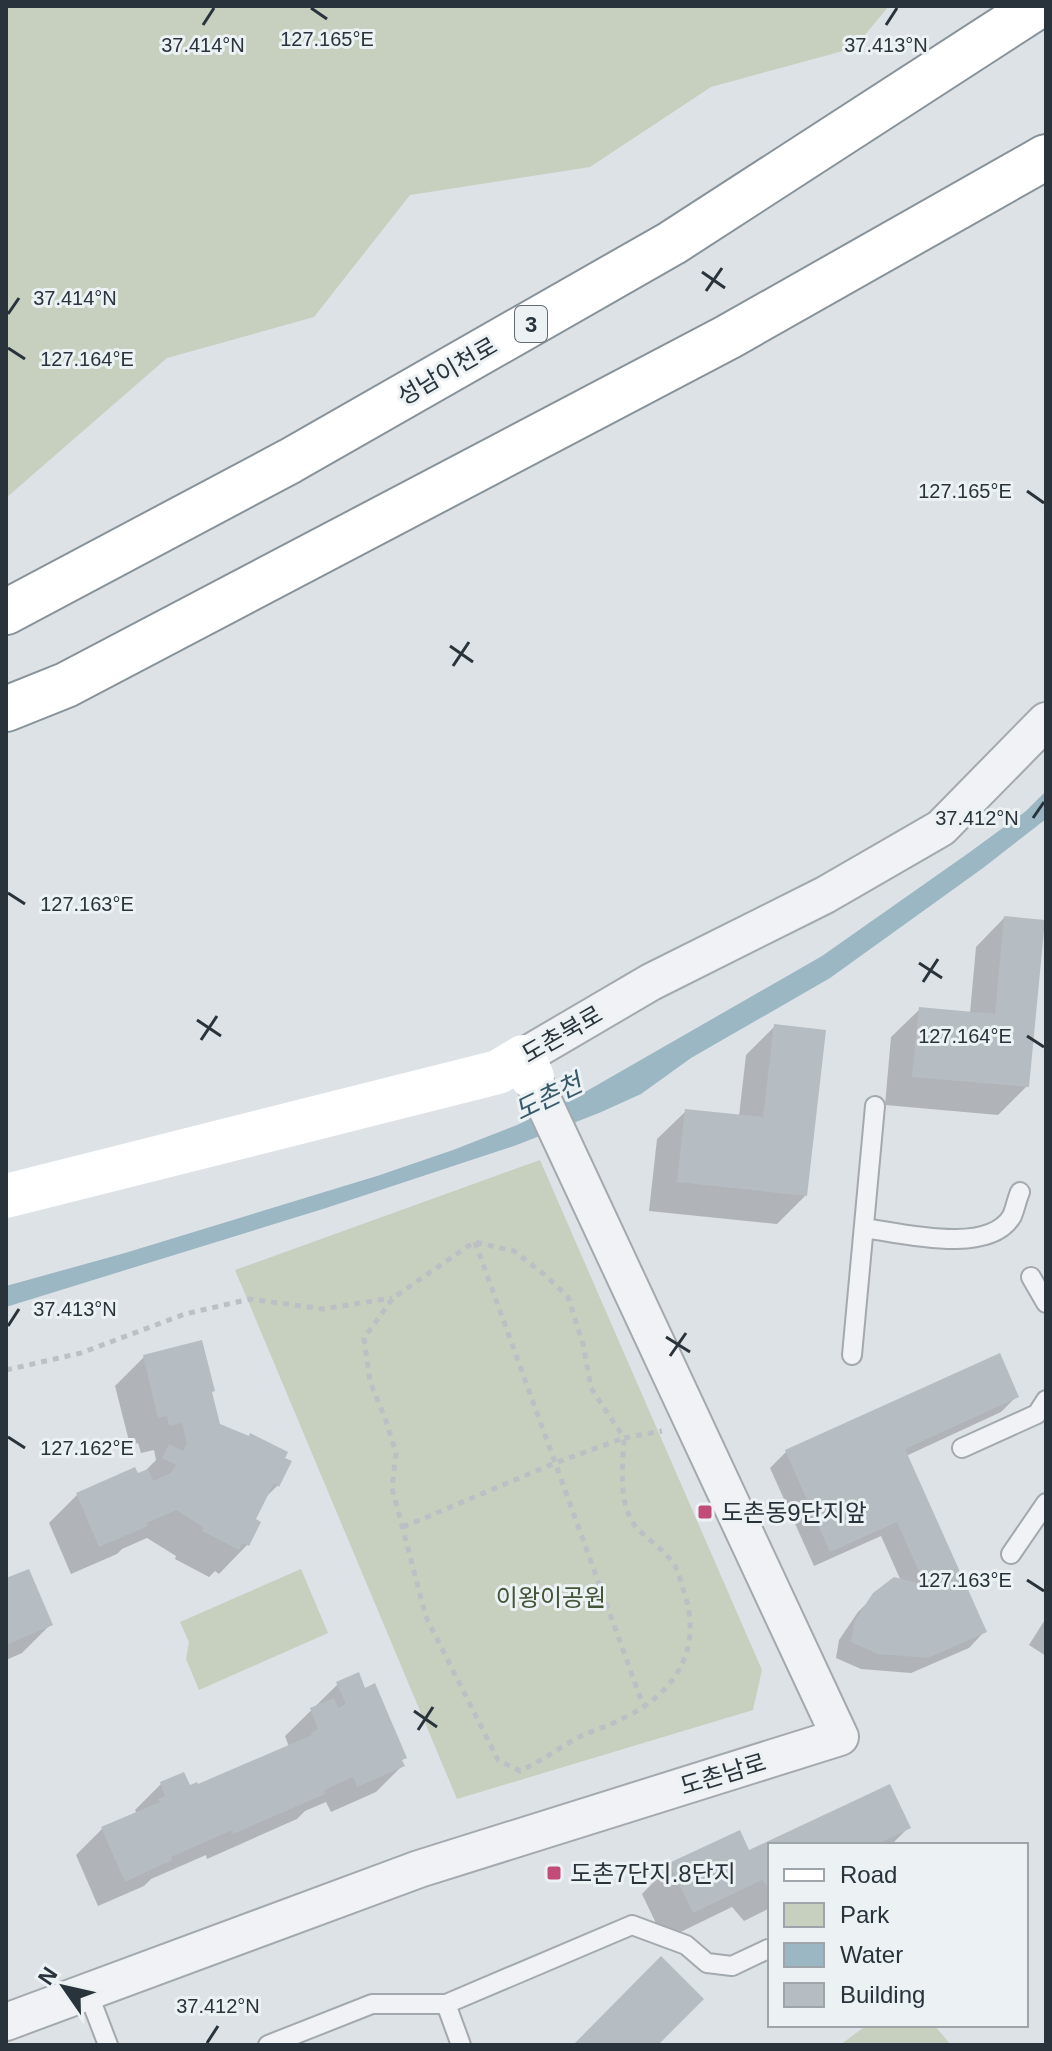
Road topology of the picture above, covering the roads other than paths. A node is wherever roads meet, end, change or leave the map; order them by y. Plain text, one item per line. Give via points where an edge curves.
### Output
1 (1038, 6) edge
2 (1046, 157) edge
3 (6, 612) edge
4 (6, 709) edge
5 (1046, 721) edge
6 (527, 1067) junction
7 (875, 1106) dead end
8 (1020, 1192) dead end
9 (6, 1196) edge
10 (864, 1228) junction
11 (1031, 1277) dead end
12 (1046, 1303) edge
13 (852, 1355) dead end
14 (1046, 1400) edge
15 (962, 1448) dead end
16 (1046, 1503) edge
17 (1011, 1554) dead end
18 (768, 1949) dead end
19 (87, 1990) junction
20 (446, 2004) junction
21 (6, 2022) edge
22 (108, 2045) edge
23 (268, 2045) edge
24 (461, 2045) edge

1 - 3 main road, 성남이천로 / 3 via 672,243 290,461
2 - 4 main road via 728,337 66,685
5 - 6 street, 도촌북로 via 941,828 825,895 651,982
6 - 9 main road, 도촌북로
6 - 19 street, 도촌남로 via 840,1737 419,1869
7 - 10 lane
8 - 10 lane via 1011,1217 995,1232 974,1238
10 - 13 lane
11 - 12 lane
14 - 15 lane via 1037,1414
16 - 17 lane
18 - 20 lane via 732,1966 707,1963 686,1945 632,1925
19 - 21 street, 도촌남로
19 - 22 lane
20 - 23 lane via 372,2004
20 - 24 lane

